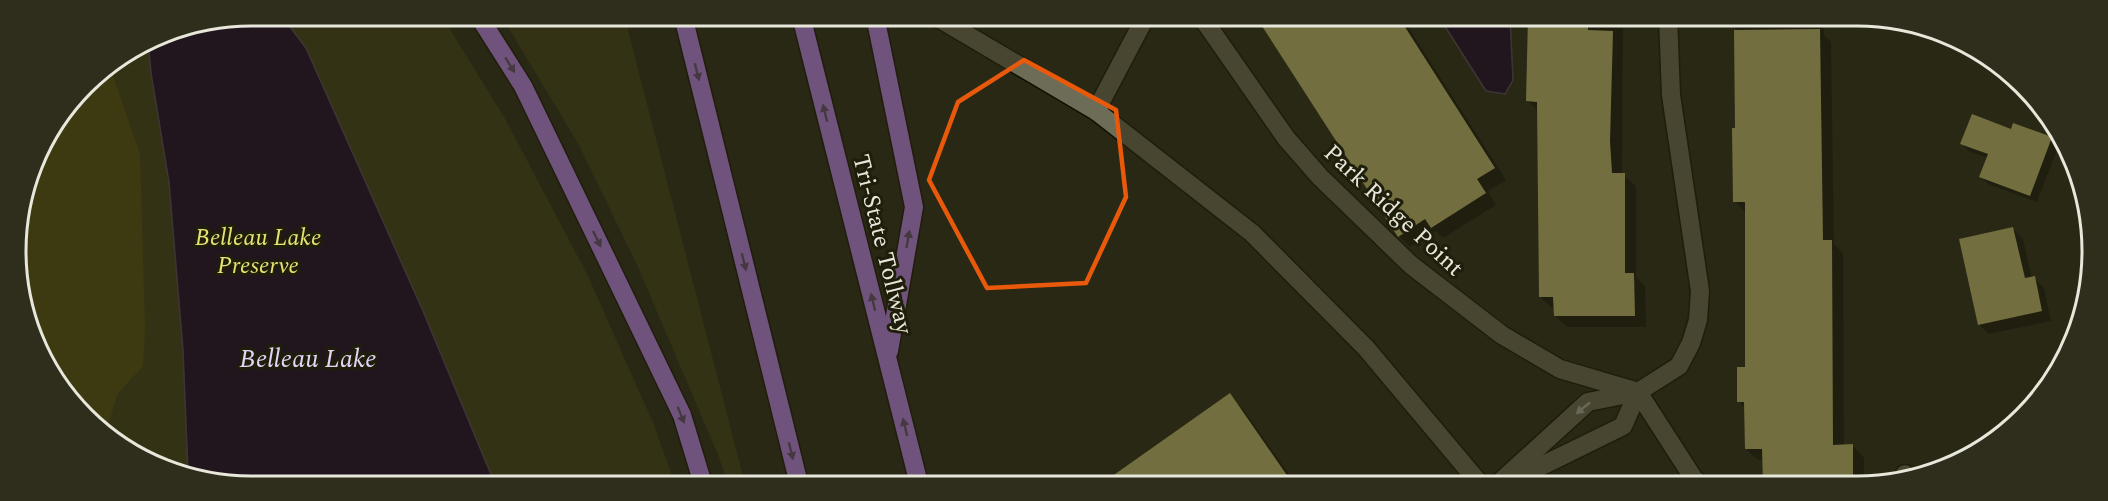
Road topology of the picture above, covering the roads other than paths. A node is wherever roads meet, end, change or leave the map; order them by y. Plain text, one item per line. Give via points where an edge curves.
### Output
1 (485, 26) edge
2 (685, 26) edge
3 (804, 26) edge
4 (877, 26) edge
5 (952, 26) edge
6 (1141, 26) edge
7 (1208, 26) edge
8 (1668, 26) edge
9 (1096, 111) junction
10 (888, 359) junction
11 (1638, 392) junction
12 (701, 476) edge
13 (797, 476) edge
14 (917, 476) edge
15 (1473, 476) edge
16 (1507, 476) edge
17 (1522, 476) edge
18 (1692, 476) edge

1 -> 12 highway via 523,86 682,415
2 -> 13 highway
10 -> 3 highway, Tri-State Tollway
10 -> 4 highway via 914,207
5 - 9 street
6 - 9 street
7 - 11 street, Park Ridge Point via 1286,138 1320,177 1411,265 1502,335 1560,369
8 - 11 street via 1671,95 1700,291 1698,320 1679,366
9 - 15 street via 1252,233 1366,348
14 -> 10 highway, Tri-State Tollway
11 -> 16 street via 1588,402
11 - 17 street via 1623,426
11 - 18 street

